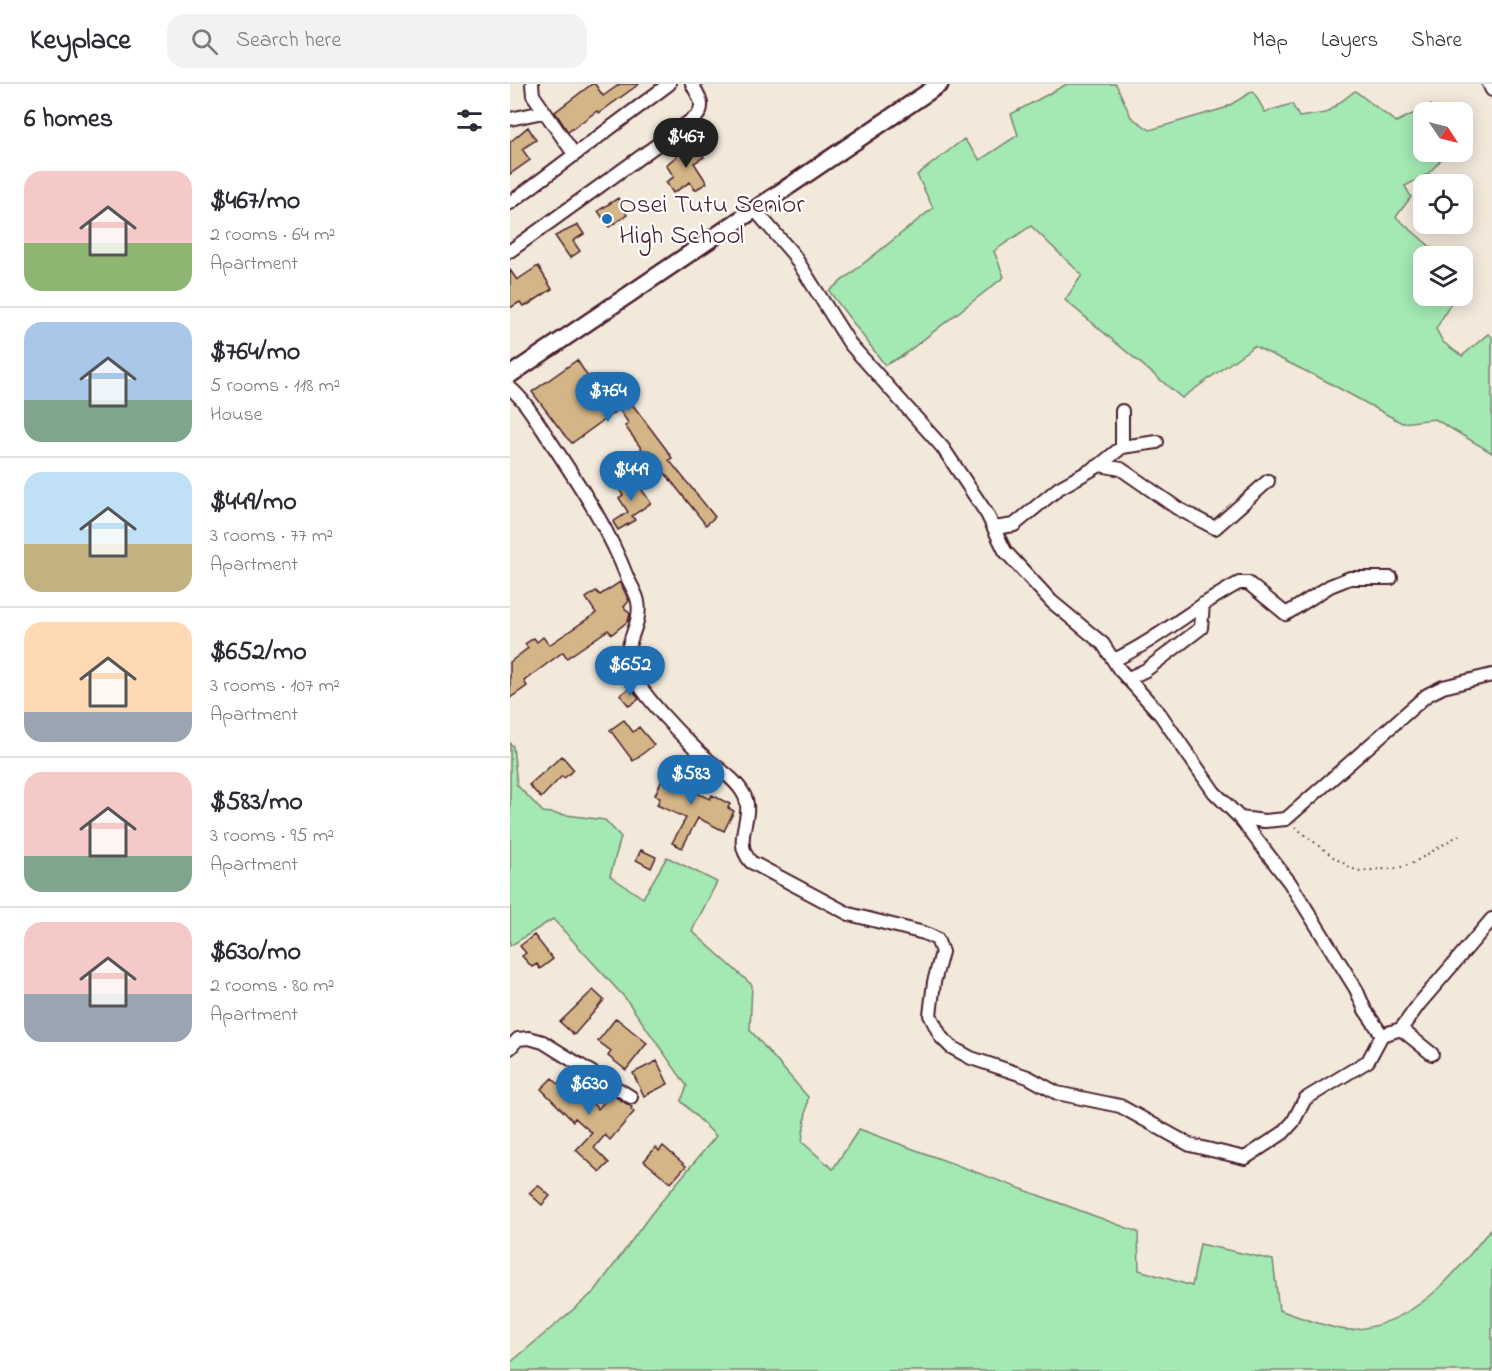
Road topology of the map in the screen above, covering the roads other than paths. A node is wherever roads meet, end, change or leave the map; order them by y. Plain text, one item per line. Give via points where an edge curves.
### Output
1 (532, 84) edge
2 (669, 84) edge
3 (692, 84) edge
4 (940, 84) edge
5 (1488, 84) edge
6 (1492, 90) edge
7 (543, 112) junction
8 (510, 119) edge
9 (574, 154) junction
10 (510, 203) edge
11 (754, 209) junction
12 (510, 251) edge
13 (511, 383) edge
14 (1122, 411) dead end
15 (1157, 442) dead end
16 (1122, 447) junction
17 (1100, 465) junction
18 (1268, 481) dead end
19 (994, 528) junction
20 (1391, 578) dead end
21 (1203, 604) junction
22 (1114, 660) junction
23 (1492, 675) edge
24 (1129, 678) junction
25 (1240, 818) junction
26 (1492, 920) edge
27 (1401, 1029) junction
28 (1382, 1035) junction
29 (510, 1048) edge
30 (1432, 1054) dead end
31 (631, 1097) dead end

1 - 7 street via 533,95
2 - 9 street
3 - 12 street via 702,103 697,116
4 - 11 street
5 - 6 street
7 - 8 street
7 - 9 street
9 - 10 street
11 - 13 street
11 - 19 street via 793,254 844,336 943,448
13 - 28 street via 618,552 639,603 628,660 635,677 681,732 746,798 741,845 746,857 849,914 937,939 942,952 930,1015 940,1037 951,1047 1028,1077 1057,1093 1120,1106 1190,1145 1245,1158 1283,1133 1305,1098 1368,1061
14 - 16 street
15 - 16 street
16 - 17 street
17 - 18 street via 1121,469 1161,498 1215,528
17 - 19 street via 1059,488 1014,525
19 - 22 street via 1005,551 1045,596 1103,644
20 - 21 street via 1350,578 1286,614 1244,582
21 - 22 street via 1149,643
21 - 24 street via 1201,628 1146,670
22 - 24 street
23 - 25 street via 1427,695 1286,819
24 - 25 street via 1160,714 1214,792
25 - 28 street via 1298,894
26 - 27 street
27 - 28 street
27 - 30 street
29 - 31 street via 518,1039 543,1042

